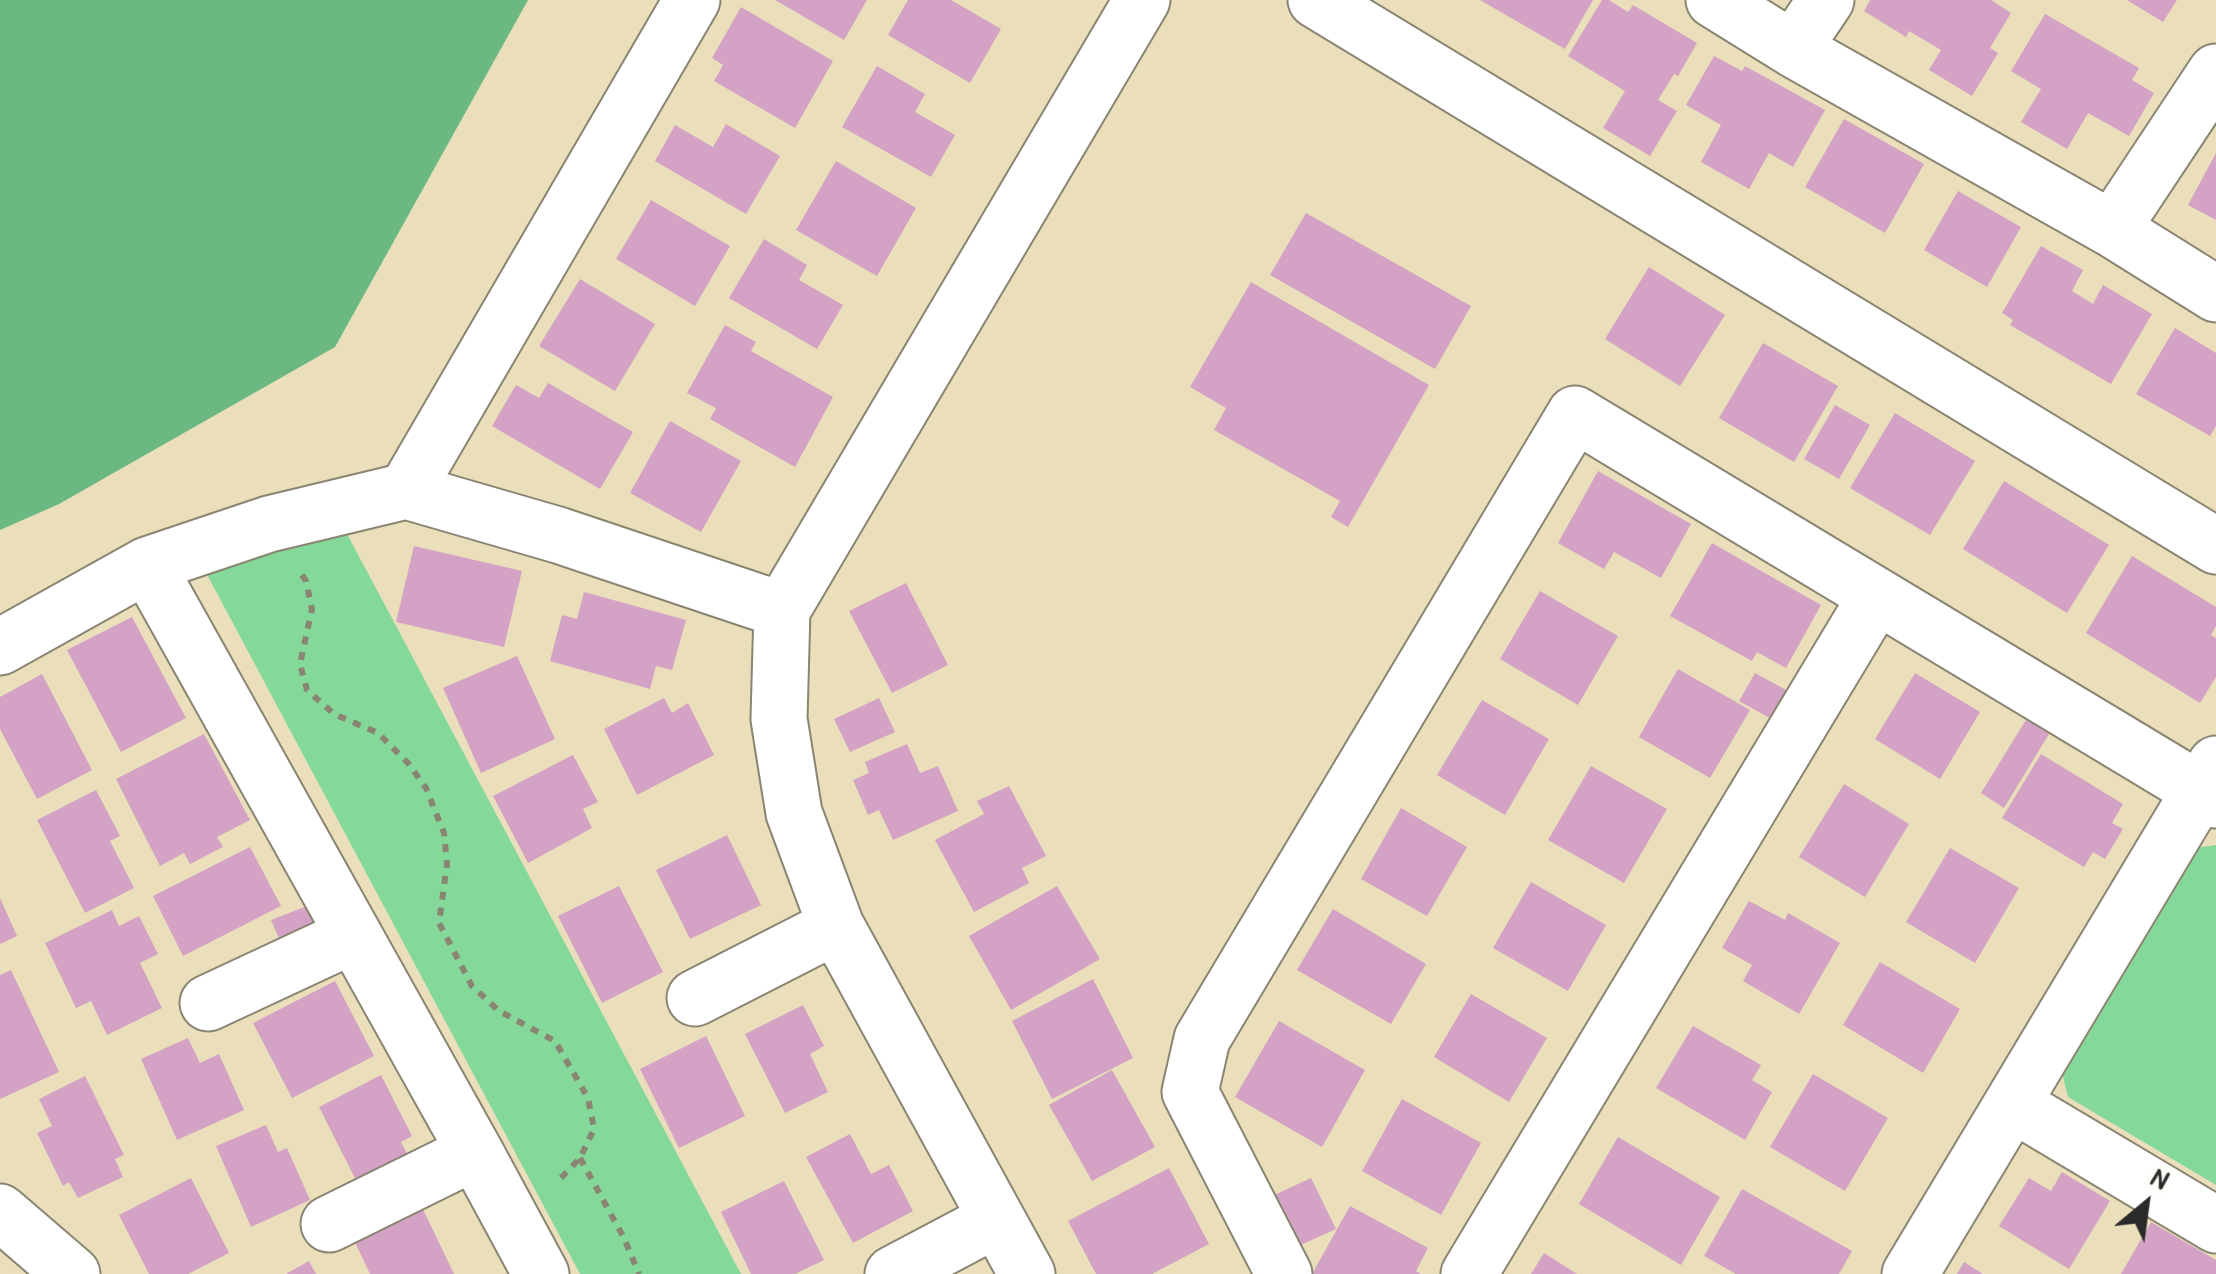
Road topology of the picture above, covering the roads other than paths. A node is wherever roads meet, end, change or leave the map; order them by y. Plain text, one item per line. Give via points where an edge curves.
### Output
1 (692, 0) edge
2 (1142, 0) edge
3 (1316, 0) edge
4 (1714, 0) edge
5 (1826, 0) edge
6 (1390, 19) edge
7 (1793, 49) junction
8 (2216, 72) edge
9 (2112, 230) junction
10 (2216, 294) edge
11 (406, 491) junction
12 (2216, 546) edge
13 (146, 565) junction
14 (1876, 597) junction
15 (782, 610) junction
16 (0, 647) edge
17 (2211, 785) edge
18 (836, 926) junction
19 (354, 936) junction
20 (694, 998) dead end
21 (208, 1003) dead end
22 (2013, 1104) junction
23 (475, 1152) junction
24 (0, 1212) edge
25 (997, 1219) junction
26 (329, 1224) dead end
27 (2216, 1225) edge
28 (72, 1274) edge
29 (541, 1274) edge
30 (893, 1274) edge
31 (1027, 1274) edge
32 (1284, 1274) edge
33 (1470, 1274) edge
34 (1910, 1274) edge

1 - 11 street
2 - 15 street
3 - 6 street
4 - 7 street
5 - 7 street
6 - 12 street
7 - 9 street
8 - 9 street
9 - 10 street
11 - 13 street via 269,524
11 - 15 street
13 - 16 street
13 - 19 street
14 - 17 street
14 - 32 street via 1574,414 1202,1039 1190,1092
14 - 33 street
15 - 18 street via 779,719 794,813
17 - 22 street
18 - 20 street
18 - 25 street
19 - 21 street
19 - 23 street
22 - 27 street
22 - 34 street
23 - 26 street
23 - 29 street
24 - 28 street
25 - 30 street
25 - 31 street

